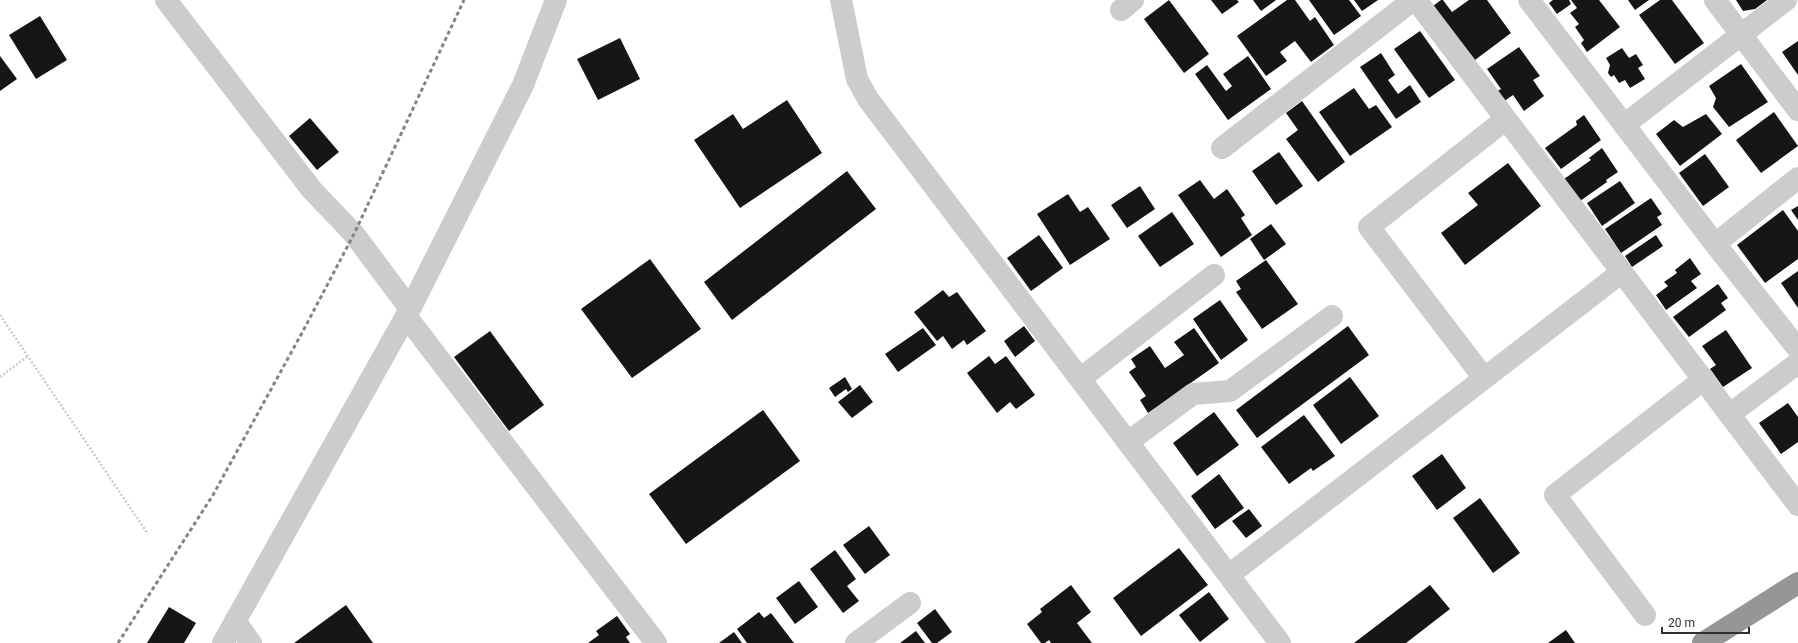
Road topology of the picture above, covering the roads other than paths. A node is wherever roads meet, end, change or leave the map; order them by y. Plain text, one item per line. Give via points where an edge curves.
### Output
1 (166, 0) edge
2 (556, 0) edge
3 (840, 0) edge
4 (1414, 0) edge
5 (1529, 0) edge
6 (1715, 0) edge
7 (1786, 0) edge
8 (1741, 34) junction
9 (1798, 110) edge
10 (1506, 119) junction
11 (1624, 124) junction
12 (1222, 148) dead end
13 (1798, 178) edge
14 (1715, 244) junction
15 (1622, 272) junction
16 (1214, 275) dead end
17 (408, 313) junction
18 (1332, 316) dead end
19 (1798, 349) edge
20 (1798, 363) edge
21 (1484, 378) junction
22 (1080, 379) junction
23 (1704, 379) junction
24 (1730, 414) junction
25 (1128, 442) junction
26 (1798, 505) edge
27 (1229, 575) junction
28 (1798, 583) edge
29 (910, 603) dead end
30 (1645, 615) dead end
31 (236, 621) junction
32 (223, 643) edge
33 (251, 643) edge
34 (656, 643) edge
35 (856, 643) edge
36 (1280, 643) edge
37 (1703, 643) edge

1 - 17 street via 312,190 354,234
2 - 17 street via 523,85
3 - 22 street via 857,79 868,99
4 - 10 street
4 - 12 street
5 - 11 street
6 - 8 street
7 - 8 street
8 - 9 street
8 - 11 street
10 - 15 street
10 - 21 street via 1369,227
11 - 14 street
13 - 14 street
14 - 19 street
15 - 21 street
15 - 23 street
16 - 22 street
17 - 31 street
17 - 34 street
18 - 25 street via 1230,391 1193,394
20 - 24 street
21 - 27 street
22 - 25 street
23 - 24 street
23 - 30 street via 1555,495
24 - 26 street
25 - 27 street
27 - 36 street
28 - 37 highway
29 - 35 street
31 - 32 street
31 - 33 street

